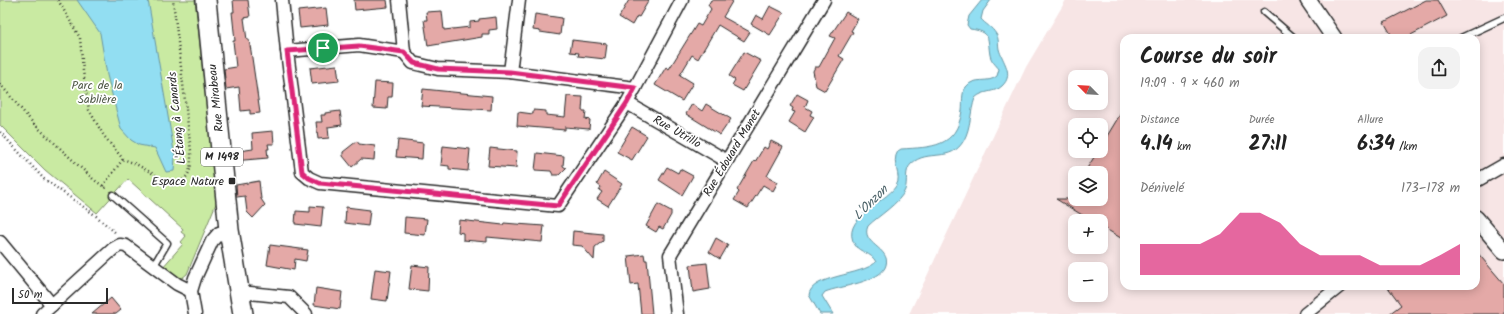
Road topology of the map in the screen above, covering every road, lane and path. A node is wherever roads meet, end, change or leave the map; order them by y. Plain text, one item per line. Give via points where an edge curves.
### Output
1 (58, 0) edge
2 (173, 0) edge
3 (206, 0) edge
4 (282, 0) edge
5 (399, 0) edge
6 (519, 0) edge
7 (682, 0) edge
8 (824, 0) edge
9 (1308, 0) edge
10 (1264, 12) dead end
11 (1504, 18) edge
12 (1289, 34) edge
13 (1331, 34) edge
14 (1470, 34) edge
15 (287, 51) junction
16 (404, 52) junction
17 (510, 72) junction
18 (0, 84) edge
19 (635, 88) junction
20 (627, 103) junction
21 (0, 132) edge
22 (123, 159) junction
23 (727, 161) junction
24 (1504, 165) edge
25 (1480, 179) edge
26 (103, 186) junction
27 (114, 195) joint
28 (1480, 223) edge
29 (229, 230) junction
30 (0, 242) edge
31 (120, 245) junction
32 (1504, 251) edge
33 (153, 267) junction
34 (1335, 290) edge
35 (191, 291) junction
36 (240, 292) junction
37 (52, 305) junction
38 (42, 314) edge
39 (195, 314) edge
40 (243, 314) edge
41 (306, 314) edge
42 (677, 314) edge
43 (1305, 314) edge

1 - 22 path, L'Étang à Canards via 80,38 89,110 104,136
2 - 22 path, L'Étang à Canards via 191,169 182,182 173,185
3 - 29 main road, Rue Mirabeau / M 1498
4 - 15 street
5 - 16 street
6 - 17 street
7 - 19 street
8 - 23 street, Rue Édouard Manet
9 - 13 street
10 - 12 lane
11 - 14 lane
15 - 16 street via 359,46
15 - 20 street via 302,172 320,183 558,206
16 - 17 street via 414,63 438,69
17 - 19 street
18 - 26 path via 33,123
19 - 20 street
20 - 23 street, Rue Utrillo
21 - 31 path via 44,179 95,214 118,235 121,239
22 - 26 path
23 - 42 street, Rue Édouard Manet via 670,255
24 - 25 street
26 - 27 path
27 - 33 lane via 167,242
28 - 32 street
29 - 35 street via 219,233 212,241
29 - 36 main road, Rue Mirabeau / M 1498
30 - 37 street
31 - 33 street via 126,246
31 - 37 street via 113,248
33 - 35 street
34 - 43 street
35 - 39 street
36 - 40 main road, Rue Mirabeau / M 1498
36 - 41 street via 289,297
37 - 38 street

